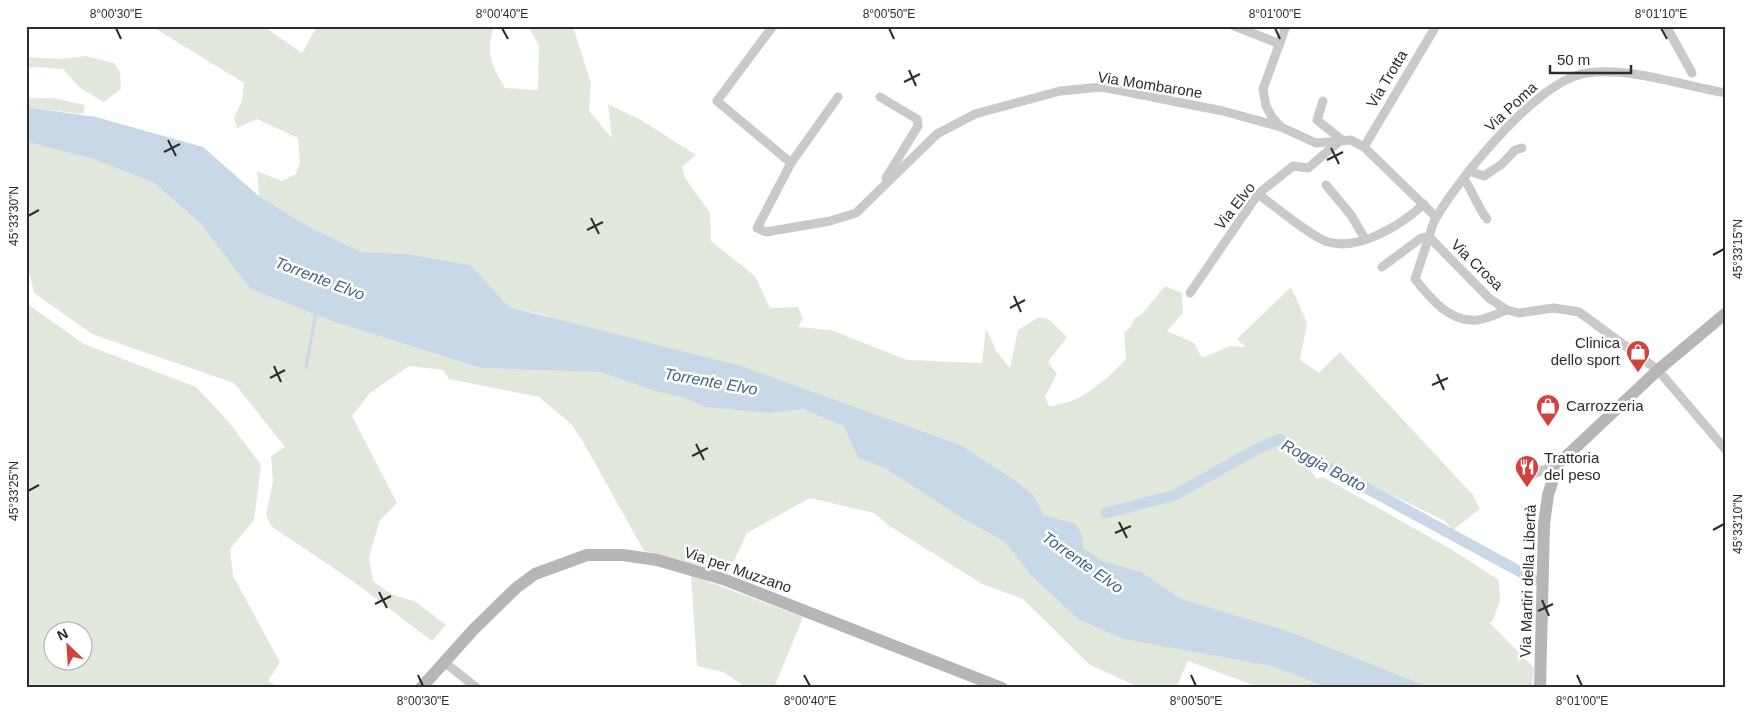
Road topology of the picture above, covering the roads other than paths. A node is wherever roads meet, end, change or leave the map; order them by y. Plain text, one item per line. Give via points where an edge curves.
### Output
1 (773, 26) edge
2 (1234, 26) edge
3 (1286, 26) edge
4 (1436, 26) edge
5 (1666, 26) edge
6 (1280, 44) junction
7 (1692, 73) dead end
8 (1726, 93) edge
9 (838, 97) dead end
10 (880, 97) dead end
11 (1324, 101) dead end
12 (1281, 127) junction
13 (1342, 140) junction
14 (1364, 147) junction
15 (1522, 148) dead end
16 (791, 163) junction
17 (1466, 175) junction
18 (1326, 184) dead end
19 (879, 189) junction
20 (1258, 194) junction
21 (1424, 204) junction
22 (1436, 217) junction
23 (1487, 219) dead end
24 (1429, 237) junction
25 (1365, 239) junction
26 (1382, 266) dead end
27 (1190, 293) dead end
28 (1507, 310) junction
29 (1726, 312) edge
30 (1658, 370) junction
31 (1726, 450) edge
32 (1558, 464) junction
33 (1526, 477) dead end
34 (444, 662) junction
35 (420, 688) edge
36 (477, 688) edge
37 (1002, 688) edge
38 (1540, 688) edge

1 - 16 street via 717,101
2 - 6 street
3 - 6 street
4 - 14 street, Via Trotta
5 - 7 street
6 - 12 street via 1263,89 1266,106
8 - 17 street, Via Poma via 1613,72 1573,76 1556,85 1504,131 1479,156
9 - 16 street
10 - 19 street via 917,119 918,126
11 - 13 street via 1317,120
12 - 13 street, Via Mombarone via 1316,143
12 - 19 street, Via Mombarone via 1223,111 1102,88 1060,90 975,114 937,134
13 - 14 street via 1351,140
13 - 20 street, Via Elvo via 1308,168 1293,166
14 - 21 street
15 - 17 street via 1515,150 1484,176
16 - 19 street, Via Mombarone via 757,228 766,232 830,222 856,213
17 - 22 street, Via Poma
17 - 23 street via 1473,198
18 - 25 street
20 - 25 street via 1327,242 1350,244
20 - 27 street, Via Elvo
21 - 22 street
21 - 25 street via 1396,226
22 - 24 street, Via Crosa
24 - 26 street via 1421,238
24 - 28 street, Via Crosa via 1490,299
24 - 28 street, Via Crosa via 1415,278 1431,299 1463,319 1478,320
28 - 30 street, Via Crosa via 1519,313 1554,308 1579,312
29 - 30 street, Via Martiri della Libertà
30 - 31 street, Via Crosa
30 - 32 street, Via Martiri della Libertà
32 - 33 street
32 - 38 street, Via Martiri della Libertà via 1544,524
34 - 35 street, Via per Muzzano
34 - 36 street
34 - 37 street, Via per Muzzano via 516,588 535,574 587,555 623,555 657,560 723,579

